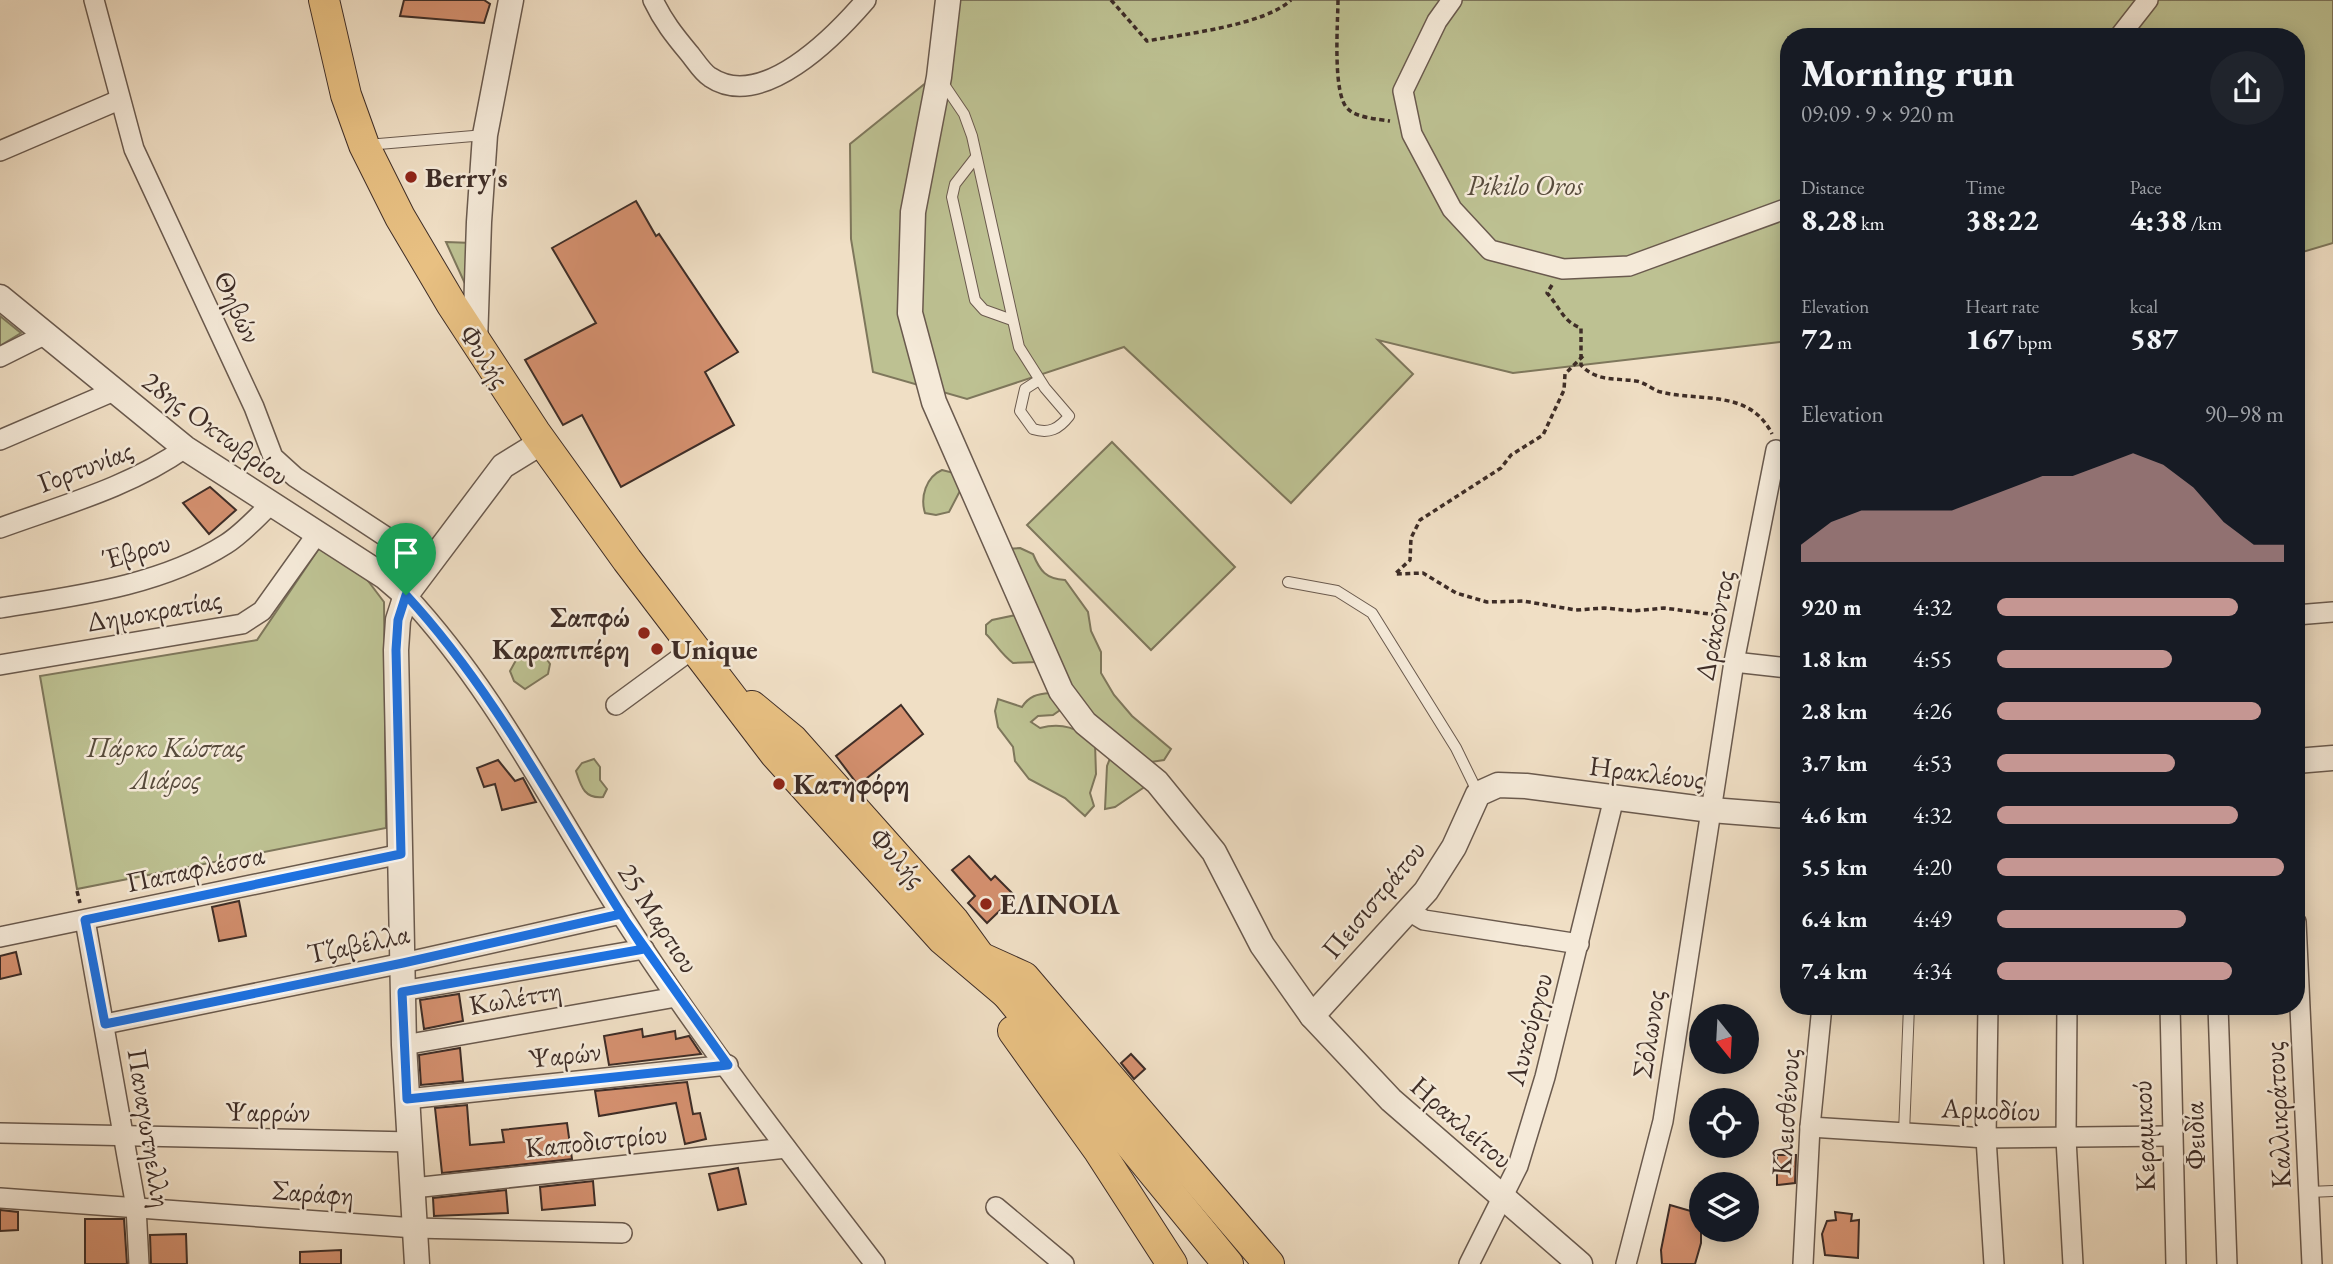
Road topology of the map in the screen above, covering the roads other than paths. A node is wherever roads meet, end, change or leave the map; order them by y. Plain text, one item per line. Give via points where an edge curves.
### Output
1 (94, 0) edge
2 (324, 0) edge
3 (511, 0) edge
4 (653, 0) edge
5 (866, 0) edge
6 (948, 0) edge
7 (1452, 0) edge
8 (2148, 0) edge
9 (2126, 28) edge
10 (939, 77) junction
11 (119, 100) junction
12 (485, 135) junction
13 (364, 145) junction
14 (0, 151) edge
15 (976, 157) junction
16 (1780, 211) edge
17 (0, 297) edge
18 (1012, 320) junction
19 (46, 334) junction
20 (475, 343) junction
21 (0, 358) edge
22 (1039, 380) junction
23 (114, 391) junction
24 (0, 440) edge
25 (542, 442) junction
26 (186, 448) junction
27 (1776, 450) road end
28 (270, 505) junction
29 (0, 528) edge
30 (317, 534) junction
31 (429, 565) junction
32 (1288, 582) dead end
33 (406, 595) junction
34 (0, 608) edge
35 (2333, 612) edge
36 (2305, 614) edge
37 (695, 647) junction
38 (1734, 662) junction
39 (0, 665) edge
40 (1780, 666) edge
41 (715, 675) junction
42 (616, 705) dead end
43 (2333, 758) edge
44 (2305, 760) edge
45 (1488, 790) junction
46 (1614, 798) junction
47 (1711, 810) junction
48 (1780, 815) edge
49 (401, 854) junction
50 (1409, 911) junction
51 (621, 914) junction
52 (85, 920) junction
53 (0, 937) edge
54 (942, 939) junction
55 (1579, 944) junction
56 (644, 949) junction
57 (982, 958) junction
58 (403, 963) junction
59 (402, 992) junction
60 (1007, 994) junction
61 (677, 997) junction
62 (1821, 1015) edge
63 (1909, 1015) edge
64 (1988, 1015) edge
65 (2067, 1015) edge
66 (2170, 1015) edge
67 (2218, 1015) edge
68 (2300, 1015) edge
69 (1312, 1016) junction
70 (105, 1024) junction
71 (404, 1045) junction
72 (728, 1065) junction
73 (407, 1099) junction
74 (1810, 1127) junction
75 (0, 1133) edge
76 (1904, 1133) junction
77 (2171, 1136) junction
78 (124, 1137) junction
79 (1986, 1138) junction
80 (2066, 1139) junction
81 (411, 1142) junction
82 (786, 1148) junction
83 (413, 1188) junction
84 (2333, 1191) edge
85 (2309, 1192) junction
86 (1501, 1196) junction
87 (0, 1199) edge
88 (136, 1207) junction
89 (996, 1207) dead end
90 (415, 1228) junction
91 (622, 1233) dead end
92 (139, 1264) edge
93 (417, 1264) edge
94 (875, 1264) edge
95 (1064, 1264) edge
96 (1172, 1264) edge
97 (1228, 1264) edge
98 (1269, 1264) edge
99 (1469, 1264) edge
100 (1580, 1264) edge
101 (1626, 1264) edge
102 (1803, 1264) edge
103 (1994, 1264) edge
104 (2073, 1264) edge
105 (2176, 1264) edge
106 (2227, 1264) edge
107 (2312, 1264) edge

1 - 11 street, Θηβών
2 - 13 main road, Φυλής via 346,95
3 - 12 street
4 - 5 street via 663,23 710,77 741,87 774,78 811,55
6 - 10 street, Ηρακλείτου
7 - 16 street via 1403,91 1412,134 1452,209 1490,250 1563,269 1629,266
8 - 9 street
10 - 15 lane via 964,114
10 - 69 street, Ηρακλείτου via 913,212 908,291 914,334 934,402 1066,700 1085,723 1157,782 1198,831 1214,852 1262,946
11 - 14 street
11 - 31 street, Θηβών via 134,149 273,457 295,477
12 - 13 lane
12 - 20 street
13 - 20 main road, Φυλής via 400,217
15 - 18 lane
15 - 18 lane via 955,184 952,197 960,236 975,300 984,310
17 - 19 street, 28ης Οκτωβρίου
18 - 22 lane via 1019,346
19 - 21 street
19 - 23 street, 28ης Οκτωβρίου
20 - 25 main road, Φυλής
22 - 22 lane via 1069,416 1048,431 1033,429 1020,411 1025,389
23 - 24 street
23 - 26 street, 28ης Οκτωβρίου
25 - 31 street via 503,466
25 - 37 main road, Φυλής
26 - 28 street, 28ης Οκτωβρίου
26 - 29 street, Γορτυνίας via 160,466 97,494
27 - 38 street, Δράκοντος
28 - 30 street, 28ης Οκτωβρίου
28 - 34 street, Έβρου via 227,543 185,566 133,583
30 - 33 street, 28ης Οκτωβρίου
30 - 39 street, Δημοκρατίας via 262,611 242,624
31 - 33 street
32 - 45 lane via 1337,591 1372,613 1456,748
33 - 49 street via 396,650
33 - 51 street, 25 Μαρτιου via 497,708
35 - 36 street
37 - 41 main road, Φυλής
37 - 42 street
38 - 40 street
38 - 47 street, Δράκοντος
41 - 54 main road, Φυλής via 769,747
41 - 57 main road, Φυλής via 792,739 954,920
43 - 44 street
45 - 46 street, Ηρακλέους via 1526,786
45 - 50 street, Πεισιστράτου
46 - 47 street, Ηρακλέους
46 - 55 street, Λυκούργου
47 - 48 street, Ηρακλέους
47 - 101 street, Σόλωνος via 1663,1121
49 - 52 street, Παπαφλέσσα
49 - 58 street
50 - 55 street via 1424,919
50 - 69 street, Πεισιστράτου
51 - 56 street, 25 Μαρτιου
51 - 58 street, Τζαβέλλα
52 - 53 street, Παπαφλέσσα
52 - 70 street, Παναγωτηελλη
54 - 60 main road, Φυλής
54 - 96 main road via 1024,1045
55 - 86 street, Λυκούργου via 1518,1166
56 - 59 street
56 - 61 street, 25 Μαρτιου
57 - 60 main road, Φυλής
57 - 98 main road via 1024,977
58 - 59 street
58 - 70 street, Τζαβέλλα
59 - 71 street
60 - 97 main road, Φυλής
61 - 71 street, Κωλέττη
61 - 72 street, 25 Μαρτιου
62 - 74 street, Κλεισθένους
63 - 76 lane
64 - 79 street
65 - 80 street
66 - 77 street, Κεραμικού
67 - 106 street, Φειδία
68 - 85 street, Καλλικράτους
69 - 86 street, Ηρακλείτου via 1391,1100
70 - 78 street, Παναγωτηελλη
71 - 73 street
72 - 73 street, Ψαρών
72 - 82 street, 25 Μαρτιου
73 - 81 street
74 - 76 street, Αρμοδίου
74 - 102 street, Κλεισθένους
75 - 78 street, Ψαρρών
76 - 79 street, Αρμοδίου
77 - 80 street, Αρμοδίου
77 - 105 street, Κεραμικού
78 - 81 street, Ψαρρών
78 - 88 street, Παναγωτηελλη
79 - 80 street, Αρμοδίου
79 - 103 street
80 - 104 street
81 - 83 street
82 - 83 street, Καποδιστρίου
82 - 94 street, 25 Μαρτιου
83 - 90 street
84 - 85 lane
85 - 107 street, Καλλικράτους
86 - 99 street, Λυκούργου
86 - 100 street, Ηρακλείτου
87 - 88 street, Σαράφη
88 - 90 street, Σαράφη
88 - 92 street, Παναγωτηελλη
89 - 95 street
90 - 91 street, Σαράφη
90 - 93 street

